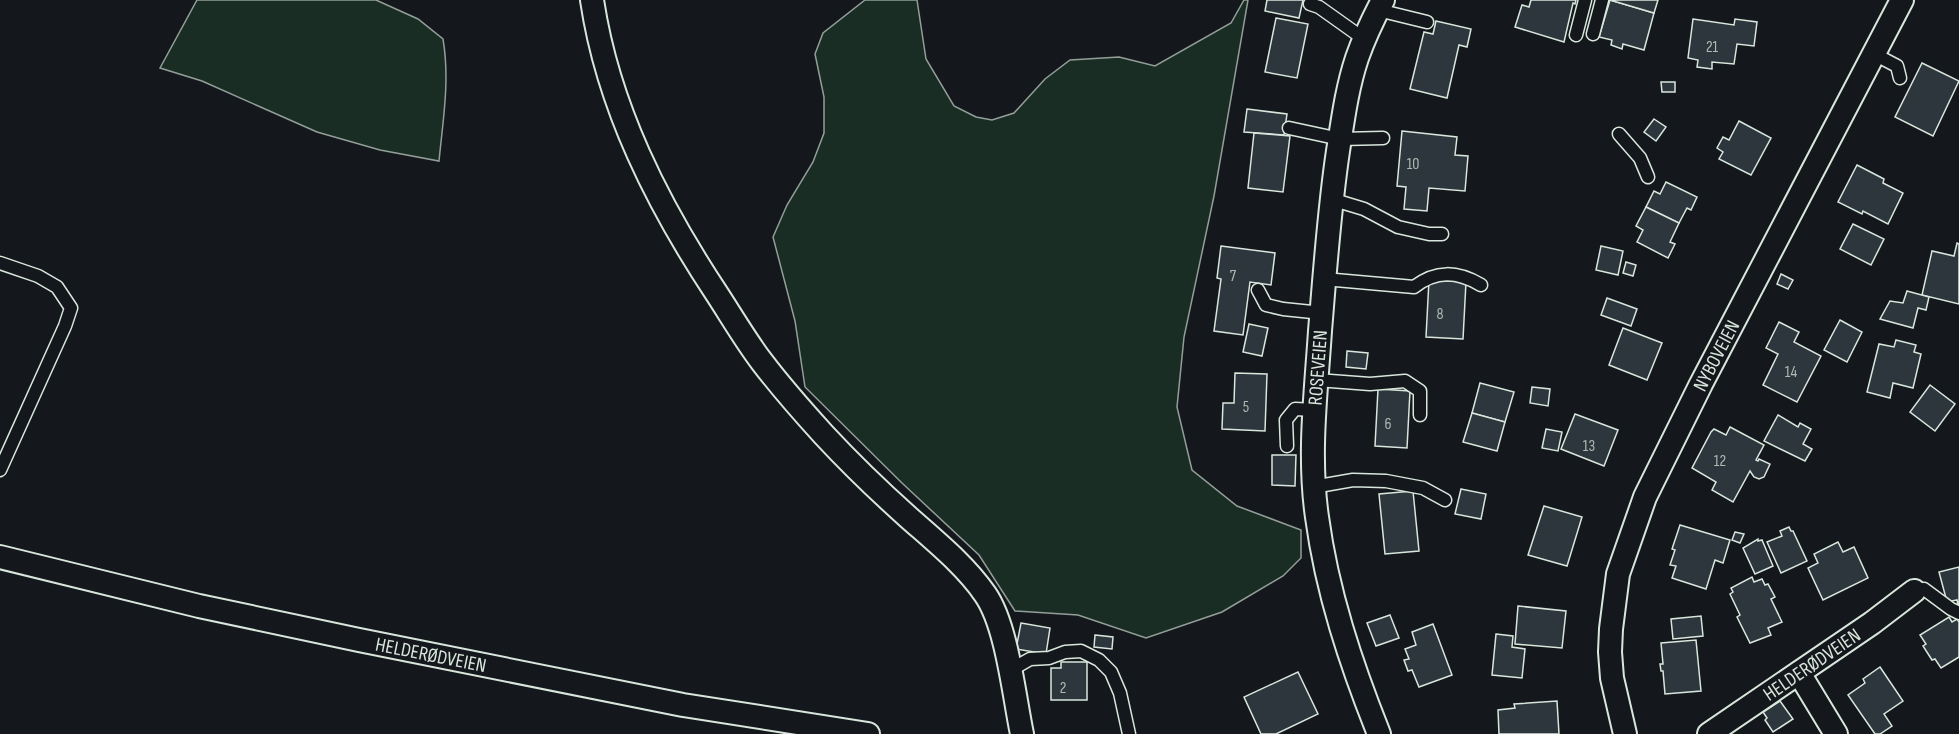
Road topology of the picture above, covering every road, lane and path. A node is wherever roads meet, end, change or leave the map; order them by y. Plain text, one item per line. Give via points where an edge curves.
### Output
1 (1585, 0) edge
2 (1602, 0) edge
3 (1902, 0) edge
4 (1310, 4) dead end
5 (1381, 5) edge
6 (597, 6) edge
7 (1427, 22) dead end
8 (1593, 34) dead end
9 (1576, 35) dead end
10 (1364, 39) junction
11 (1874, 54) junction
12 (1900, 78) dead end
13 (1289, 128) dead end
14 (1619, 134) dead end
15 (1383, 138) dead end
16 (1340, 139) junction
17 (1648, 177) dead end
18 (1331, 199) junction
19 (1442, 234) dead end
20 (0, 263) edge
21 (1324, 279) junction
22 (1481, 285) dead end
23 (1258, 290) dead end
24 (1322, 313) junction
25 (1317, 380) junction
26 (1315, 410) junction
27 (1420, 415) dead end
28 (1287, 446) dead end
29 (0, 470) edge
30 (1313, 487) junction
31 (1445, 500) dead end
32 (0, 557) edge
33 (1914, 591) joint
34 (1959, 613) edge
35 (1009, 671) junction
36 (1799, 673) junction
37 (868, 734) edge
38 (1022, 734) edge
39 (1129, 734) edge
40 (1379, 734) edge
41 (1625, 734) edge
42 (1709, 734) edge
43 (1836, 734) edge

1 - 9 lane
2 - 8 lane
3 - 11 street, NYBOVEIEN
4 - 10 lane
5 - 7 lane
5 - 10 street, ROSEVEIEN
6 - 35 street via 605,64 639,157 703,272 762,363 825,435 986,595
10 - 16 street, ROSEVEIEN via 1347,93
11 - 12 lane via 1897,66
11 - 41 street, NYBOVEIEN via 1645,497 1618,574 1614,598 1610,652
13 - 16 lane
14 - 17 lane via 1640,158
15 - 16 lane
16 - 18 street, ROSEVEIEN
18 - 19 lane via 1364,209 1398,227
18 - 21 street, ROSEVEIEN
20 - 29 lane via 57,287 71,308
21 - 22 lane via 1414,287 1437,274 1468,277
21 - 24 street, ROSEVEIEN
23 - 24 lane via 1266,305
24 - 25 street, ROSEVEIEN
25 - 26 street, ROSEVEIEN
25 - 27 lane via 1370,384 1405,381 1420,391
26 - 28 lane via 1295,409 1291,414 1287,420
26 - 30 street, ROSEVEIEN
30 - 31 lane via 1353,480 1386,481 1423,488
30 - 40 street, ROSEVEIEN via 1331,593
32 - 37 street, HELDERØDVEIEN via 188,604 359,640 684,705
33 - 34 lane via 1924,589
33 - 36 street, HELDERØDVEIEN
35 - 38 street
35 - 39 lane via 1030,659 1065,652 1081,651 1099,660 1111,672 1120,693
36 - 42 street, HELDERØDVEIEN
36 - 43 street

